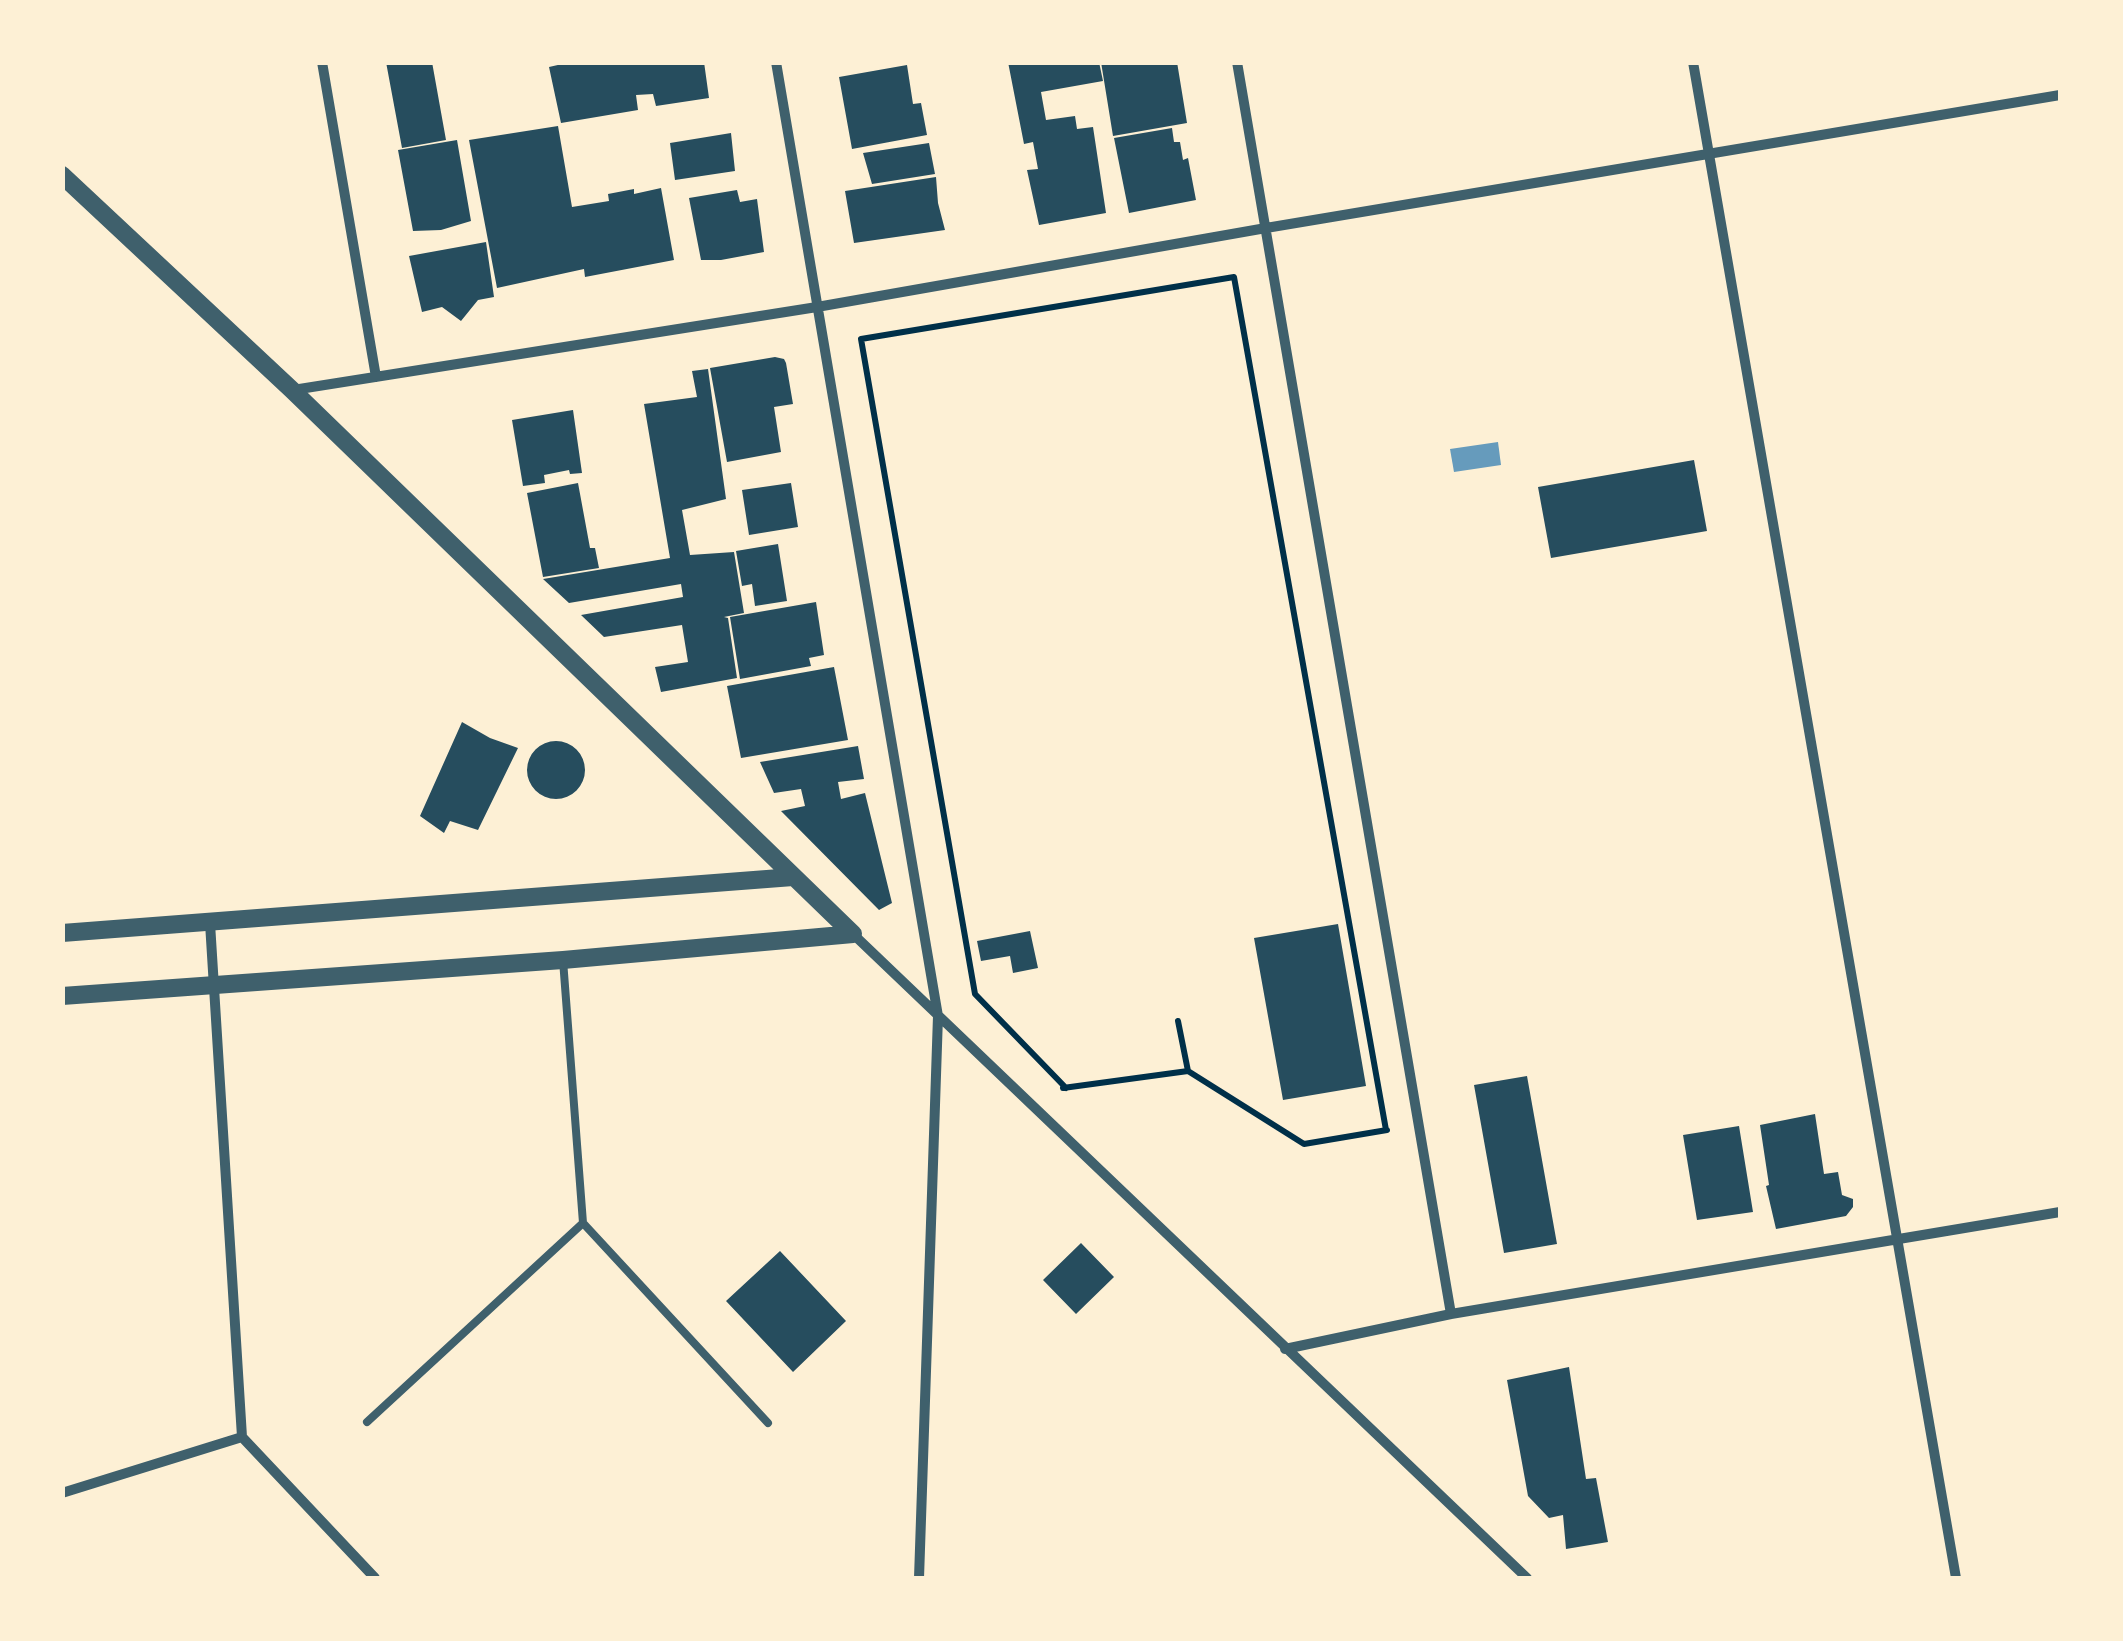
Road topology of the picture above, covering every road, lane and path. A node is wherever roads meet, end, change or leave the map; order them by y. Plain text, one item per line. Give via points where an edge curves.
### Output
1 (322, 62) edge
2 (776, 62) edge
3 (1237, 62) edge
4 (1692, 62) edge
5 (2060, 95) edge
6 (1708, 156) junction
7 (62, 175) edge
8 (1266, 228) junction
9 (817, 308) junction
10 (376, 377) junction
11 (292, 390) junction
12 (793, 877) junction
13 (210, 923) junction
14 (62, 933) edge
15 (853, 934) junction
16 (563, 960) junction
17 (216, 985) junction
18 (62, 996) edge
19 (938, 1016) junction
20 (1178, 1021) dead end
21 (1188, 1071) junction
22 (1066, 1088) junction
23 (1019, 1094) junction
24 (1418, 1125) junction
25 (1386, 1130) junction
26 (2060, 1212) edge
27 (582, 1222) junction
28 (1900, 1239) junction
29 (1452, 1314) junction
30 (1285, 1349) junction
31 (367, 1422) dead end
32 (768, 1423) dead end
33 (242, 1437) junction
34 (62, 1493) edge
35 (375, 1578) edge
36 (919, 1578) edge
37 (1527, 1578) edge
38 (1956, 1578) edge

1 - 10 street
2 - 9 street
3 - 8 street
4 - 6 street
5 - 6 street
6 - 8 street
6 - 28 street
7 - 11 street
8 - 9 street
8 - 24 street
9 - 10 street
9 - 19 street
10 - 11 street
11 - 12 street
12 - 13 street
12 - 15 street
13 - 14 street
13 - 17 street
15 - 16 street
15 - 19 street
16 - 17 street
16 - 27 lane
17 - 18 street
17 - 33 street
19 - 23 street
19 - 36 street
20 - 21 path
21 - 22 path
21 - 25 path via 1304,1144
22 - 23 path
22 - 25 path via 975,994 861,339 1234,277
23 - 30 street
24 - 25 path
24 - 29 street
26 - 28 street
27 - 31 lane
27 - 32 lane
28 - 29 street
28 - 38 street
29 - 30 street
30 - 37 street
33 - 34 street
33 - 35 street

